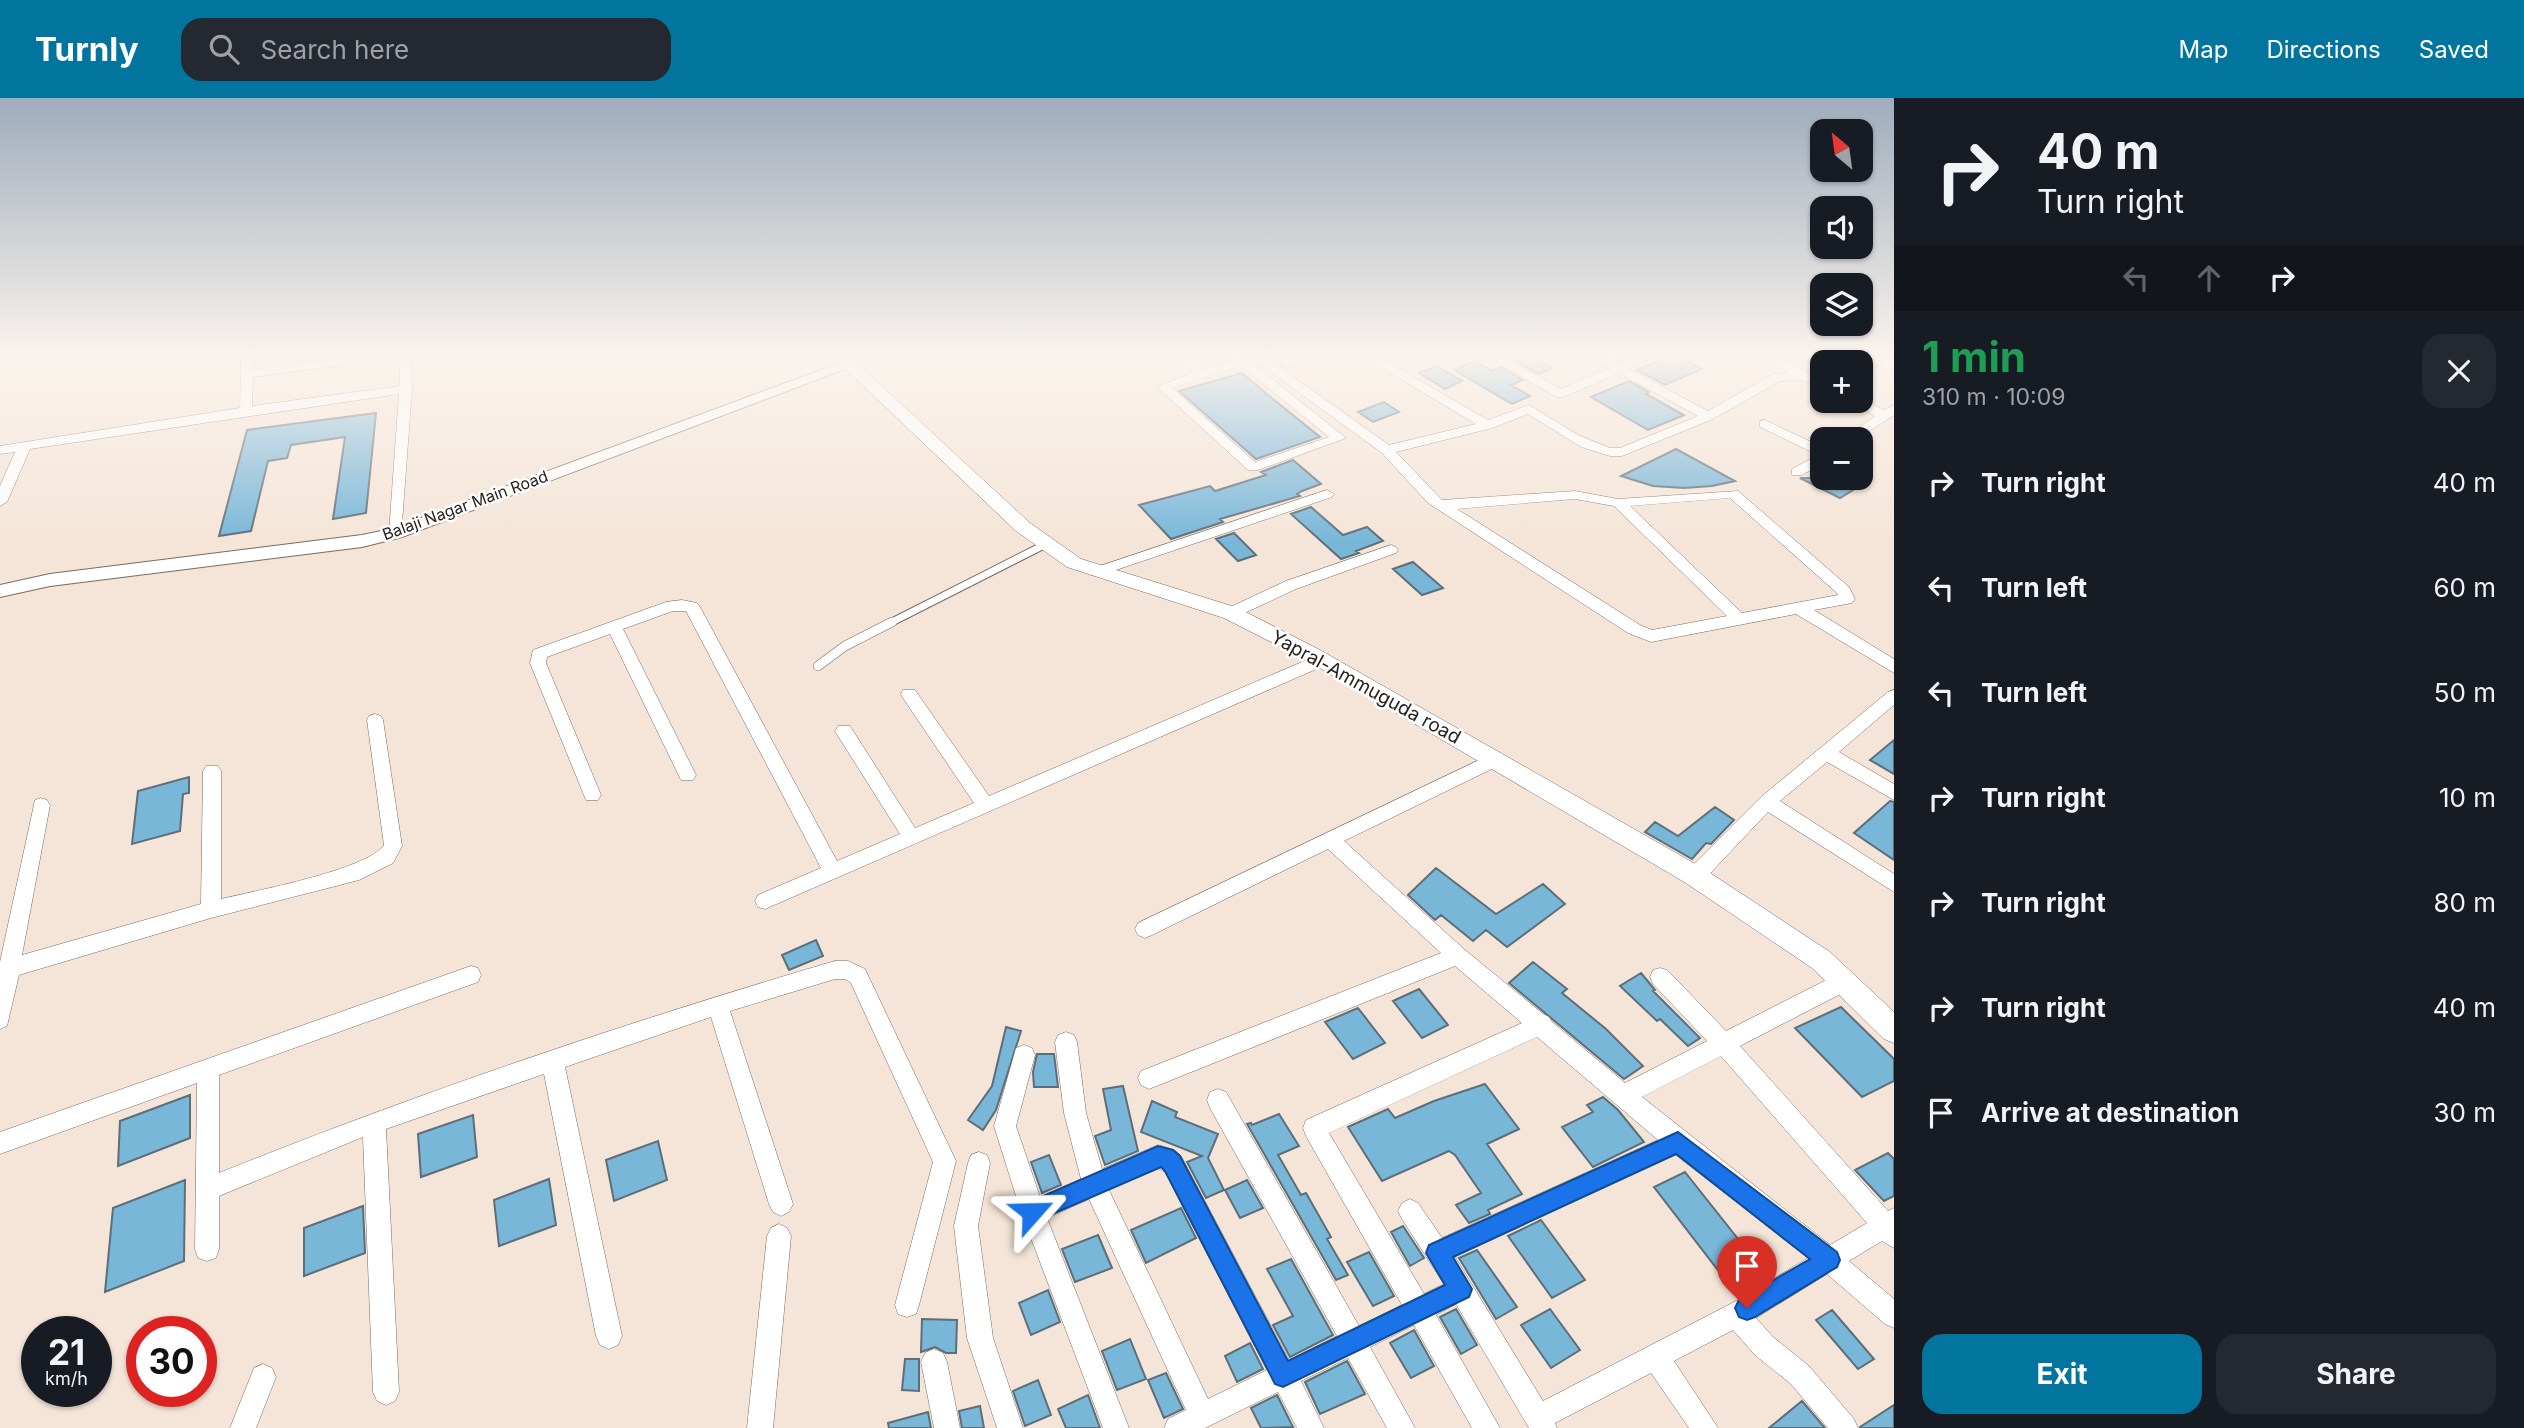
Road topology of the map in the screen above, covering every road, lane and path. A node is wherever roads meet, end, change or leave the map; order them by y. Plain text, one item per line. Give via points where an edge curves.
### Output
1 (202, 418) edge
2 (404, 418) edge
3 (694, 418) edge
4 (906, 418) edge
5 (1198, 418) edge
6 (1314, 418) edge
7 (1342, 418) edge
8 (1476, 418) edge
9 (1505, 418) edge
10 (1561, 418) edge
11 (1703, 418) edge
12 (1765, 424) dead end
13 (1488, 425) junction
14 (1810, 446) edge
15 (24, 447) junction
16 (0, 450) edge
17 (1387, 450) junction
18 (1810, 465) edge
19 (1797, 472) dead end
20 (1327, 494) dead end
21 (0, 502) edge
22 (1618, 503) junction
23 (1439, 504) junction
24 (396, 533) junction
25 (1046, 544) junction
26 (1391, 550) dead end
27 (1096, 572) junction
28 (0, 592) edge
29 (1800, 610) junction
30 (1231, 613) junction
31 (1741, 621) junction
32 (614, 626) junction
33 (1322, 660) junction
34 (818, 666) dead end
35 (1894, 667) edge
36 (909, 694) dead end
37 (1893, 700) edge
38 (375, 720) dead end
39 (844, 731) dead end
40 (1827, 752) junction
41 (1496, 759) junction
42 (212, 771) dead end
43 (687, 775) dead end
44 (1894, 793) edge
45 (592, 795) dead end
46 (1767, 802) junction
47 (41, 805) dead end
48 (986, 806) junction
49 (912, 838) junction
50 (1329, 839) junction
51 (833, 872) junction
52 (1695, 876) junction
53 (1894, 884) edge
54 (765, 901) dead end
55 (211, 910) junction
56 (1145, 929) dead end
57 (1458, 956) junction
58 (4, 970) edge
59 (471, 975) dead end
60 (1660, 977) dead end
61 (1844, 981) junction
62 (719, 1005) junction
63 (0, 1019) edge
64 (1542, 1024) junction
65 (1894, 1030) edge
66 (1066, 1042) dead end
67 (1725, 1045) junction
68 (1024, 1055) dead end
69 (553, 1063) junction
70 (208, 1068) junction
71 (1149, 1078) dead end
72 (1624, 1095) junction
73 (1218, 1100) dead end
74 (374, 1122) junction
75 (1678, 1142) junction
76 (0, 1143) edge
77 (979, 1163) dead end
78 (1094, 1184) junction
79 (207, 1189) junction
80 (781, 1204) dead end
81 (1409, 1211) dead end
82 (1032, 1212) junction
83 (1891, 1227) edge
84 (779, 1236) dead end
85 (207, 1249) dead end
86 (1437, 1253) junction
87 (1829, 1260) junction
88 (1461, 1289) junction
89 (907, 1304) dead end
90 (1419, 1309) junction
91 (1736, 1314) junction
92 (1894, 1315) edge
93 (609, 1336) dead end
94 (1353, 1343) junction
95 (1655, 1356) junction
96 (934, 1362) dead end
97 (1283, 1376) junction
98 (263, 1377) dead end
99 (386, 1392) dead end
100 (1202, 1416) junction
101 (1540, 1423) edge
102 (243, 1428) edge
103 (760, 1428) edge
104 (947, 1428) edge
105 (1010, 1428) edge
106 (1116, 1428) edge
107 (1177, 1428) edge
108 (1311, 1428) edge
109 (1402, 1428) edge
110 (1487, 1428) edge
111 (1705, 1428) edge
112 (1846, 1428) edge

1 - 15 street
2 - 24 street
3 - 24 street, Balaji Nagar Main Road
4 - 25 main road, Yapral-Ammuguda road
5 - 6 street via 1253,467 1339,438
7 - 17 street
8 - 13 street
9 - 13 street
10 - 11 street via 1596,450 1610,453
12 - 14 street
13 - 17 street
15 - 16 street
15 - 21 street
17 - 23 street
18 - 19 street
20 - 27 street
22 - 23 street via 1575,495
22 - 29 street via 1733,494 1844,591 1847,599
22 - 31 street
23 - 31 street via 1651,636
24 - 28 street, Balaji Nagar Main Road via 50,580
25 - 27 main road, Yapral-Ammuguda road
25 - 34 lane via 845,646
26 - 30 street via 1291,585
27 - 30 main road, Yapral-Ammuguda road
29 - 31 street
29 - 35 street
30 - 33 main road, Yapral-Ammuguda road
32 - 43 street
32 - 45 street via 543,651 538,658
32 - 51 street via 671,606 692,607
33 - 41 main road, Yapral-Ammuguda road
33 - 48 street
36 - 48 street
37 - 40 street
38 - 55 street via 393,846 386,857 359,872
39 - 49 street
40 - 44 street
40 - 46 street
41 - 50 street
41 - 52 main road, Yapral-Ammuguda road
42 - 55 street
46 - 52 street
46 - 53 street
47 - 58 street
48 - 49 street
49 - 51 street
50 - 56 street
50 - 57 street
51 - 54 street
52 - 61 main road, Yapral-Ammuguda road via 1821,960
55 - 58 street
57 - 64 street
57 - 71 street
58 - 63 street
59 - 70 street
60 - 67 street
61 - 65 main road, Yapral-Ammuguda road
61 - 67 street
62 - 69 street
62 - 80 street
62 - 89 street via 835,970 858,976 945,1161
64 - 72 street
64 - 90 street via 1314,1128
66 - 78 street via 1075,1113
67 - 72 street
67 - 83 street
68 - 82 street via 1005,1126
69 - 74 street
69 - 93 street
70 - 76 street
70 - 79 street
72 - 75 street
73 - 94 street
74 - 79 street
74 - 99 street
75 - 86 street
75 - 87 street
77 - 105 street via 966,1226 980,1338
78 - 82 street
78 - 97 street via 1158,1156 1173,1164
78 - 100 street
79 - 85 street
81 - 86 street
82 - 106 street
83 - 87 street
84 - 103 street
86 - 88 street
87 - 91 street
87 - 92 street
88 - 90 street
88 - 101 street
90 - 94 street
90 - 110 street
91 - 95 street
91 - 112 street via 1764,1346 1800,1375
94 - 97 street
94 - 109 street
95 - 101 street
95 - 111 street
96 - 104 street
97 - 100 street
97 - 108 street
98 - 102 street
100 - 107 street

